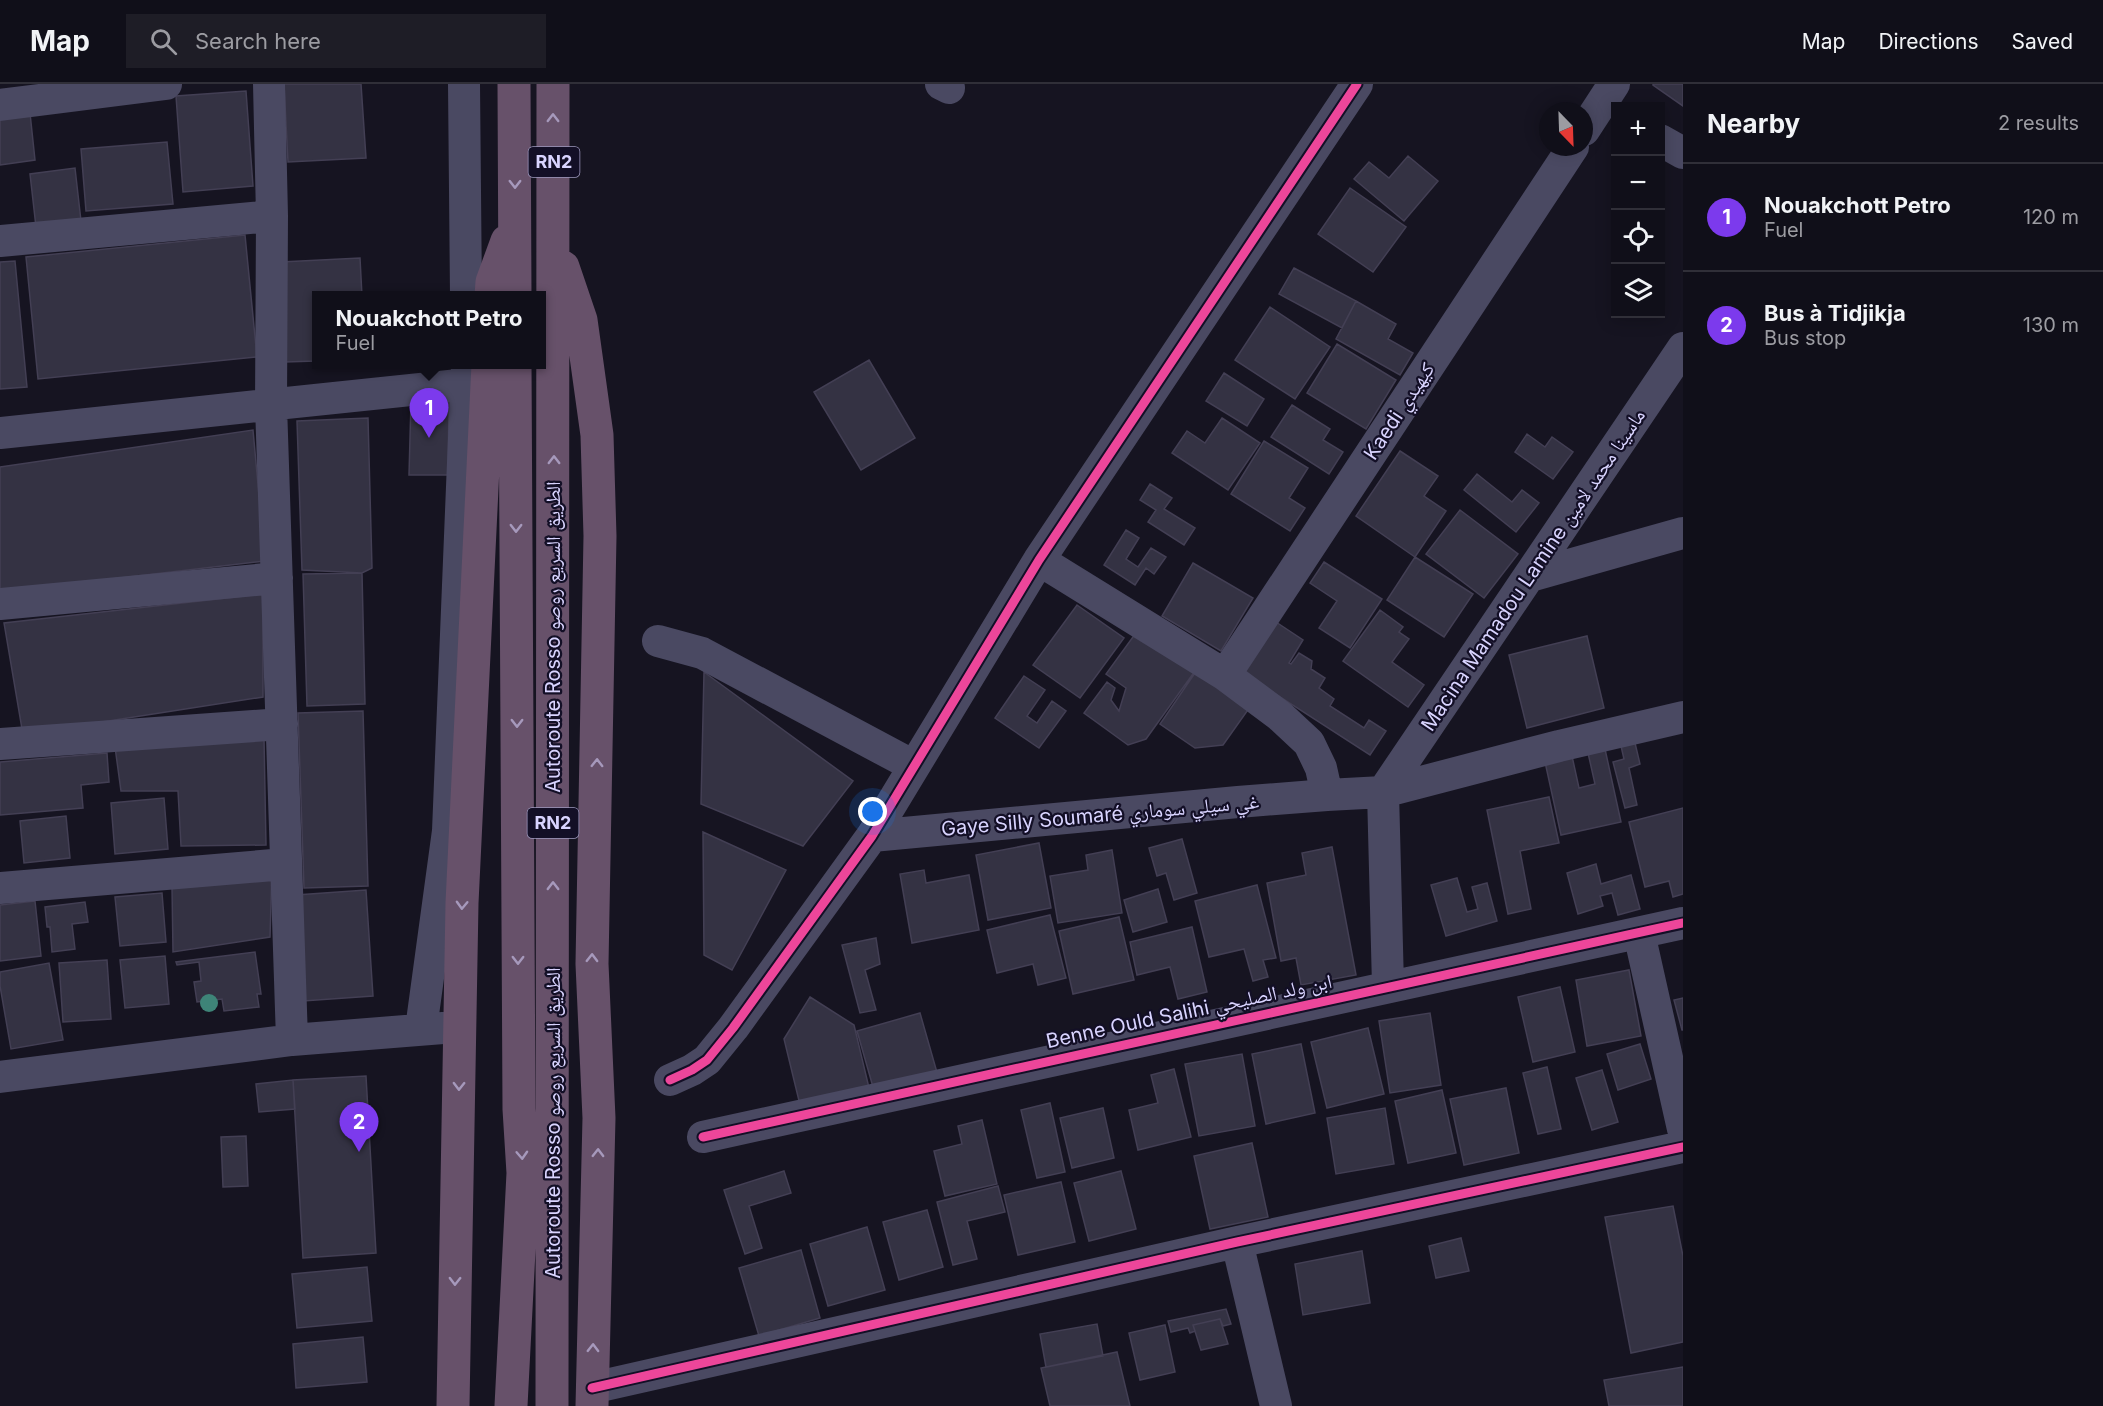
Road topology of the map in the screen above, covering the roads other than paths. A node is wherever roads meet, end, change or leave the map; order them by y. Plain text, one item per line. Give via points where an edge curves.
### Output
1 (166, 84) edge
2 (269, 84) edge
3 (464, 84) edge
4 (514, 84) edge
5 (553, 84) edge
6 (1358, 84) edge
7 (1610, 101) edge
8 (0, 105) edge
9 (1593, 120) edge
10 (1665, 143) edge
11 (1683, 153) edge
12 (1567, 156) edge
13 (272, 216) junction
14 (515, 219) junction
15 (554, 239) junction
16 (0, 241) edge
17 (466, 291) edge
18 (491, 291) edge
19 (515, 291) edge
20 (1683, 348) edge
21 (516, 369) edge
22 (474, 371) edge
23 (271, 405) junction
24 (0, 433) edge
25 (1683, 533) edge
26 (1039, 560) junction
27 (1530, 576) junction
28 (277, 578) junction
29 (0, 604) edge
30 (658, 641) dead end
31 (1225, 675) junction
32 (1683, 717) edge
33 (282, 724) junction
34 (0, 744) edge
35 (914, 766) junction
36 (1383, 792) junction
37 (1328, 795) junction
38 (873, 836) junction
39 (285, 864) junction
40 (0, 888) edge
41 (1683, 923) edge
42 (1639, 933) junction
43 (1388, 986) junction
44 (460, 1028) junction
45 (422, 1029) junction
46 (292, 1040) junction
47 (0, 1077) edge
48 (670, 1080) dead end
49 (1683, 1129) edge
50 (703, 1137) dead end
51 (1683, 1147) edge
52 (1237, 1242) junction
53 (592, 1397) edge
54 (453, 1406) edge
55 (511, 1406) edge
56 (552, 1406) edge
57 (1276, 1406) edge

1 - 8 street
2 - 13 street
3 - 17 street
4 -> 14 highway, RN2
15 -> 5 highway, Autoroute Rosso الطريق السريع روصو / RN2
6 - 26 street
7 - 9 street
10 - 11 street
12 - 31 street, Kaedi كيهيدي
13 - 16 street
13 - 23 street
14 - 18 highway
14 - 19 highway, RN2
53 -> 15 highway via 599,1118 592,964 600,536 597,435 581,320
56 -> 15 highway, Autoroute Rosso الطريق السريع روصو / RN2
20 - 27 street, Macina Mamadou Lamine ماسينا محمد لامين
21 -> 55 highway, Autoroute Rosso الطريق السريع روصو / RN2 via 519,1109 523,1173
22 - 23 street
22 -> 44 highway
22 - 45 street via 448,831
23 - 24 street
23 - 28 street
25 - 27 street
26 - 31 street
26 - 35 street
27 - 36 street, Macina Mamadou Lamine ماسينا محمد لامين
28 - 29 street
28 - 33 street
30 - 35 street via 702,653
31 - 37 street via 1309,743
32 - 36 street
33 - 34 street
33 - 39 street
35 - 38 street
36 - 37 street, Gaye Silly Soumaré غي سيلي سوماري
36 - 43 street
37 - 38 street, Gaye Silly Soumaré غي سيلي سوماري
38 - 48 street via 726,1036 706,1060
39 - 40 street
39 - 46 street
41 - 42 street, Benne Ould Salihi ابن ولد الصليحي
42 - 43 street, Benne Ould Salihi ابن ولد الصليحي
42 - 49 street
43 - 50 street, Benne Ould Salihi ابن ولد الصليحي
44 - 45 street
44 -> 54 highway
45 - 46 street
46 - 47 street
51 - 52 street
52 - 53 street
52 - 57 street

